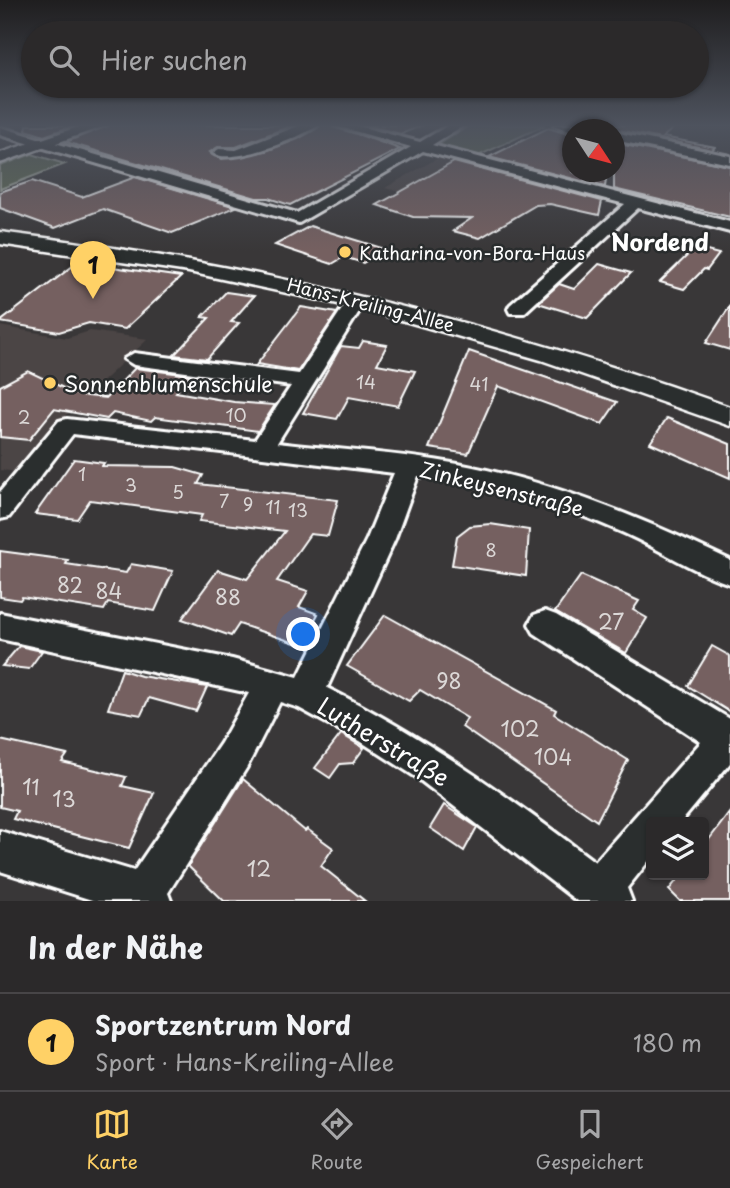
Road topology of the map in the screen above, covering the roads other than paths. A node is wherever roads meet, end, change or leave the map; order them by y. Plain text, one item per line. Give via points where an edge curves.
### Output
1 (124, 167) edge
2 (386, 167) edge
3 (504, 167) edge
4 (637, 201) junction
5 (730, 227) edge
6 (0, 237) edge
7 (517, 309) dead end
8 (351, 310) dead end
9 (134, 359) dead end
10 (305, 381) junction
11 (730, 417) edge
12 (262, 448) junction
13 (410, 464) junction
14 (0, 510) edge
15 (730, 573) edge
16 (545, 624) dead end
17 (0, 626) edge
18 (290, 689) junction
19 (729, 737) edge
20 (660, 817) edge
21 (646, 834) edge
22 (0, 851) edge
23 (604, 895) edge
24 (144, 899) edge

1 - 2 street via 299,218
3 - 4 street
4 - 5 street
4 - 7 street
6 - 11 street, Hans-Kreiling-Allee via 162,259 338,294 607,371
8 - 10 street
9 - 10 street
10 - 12 street
12 - 13 street, Zinkeysenstraße
12 - 14 street, Zinkeysenstraße via 67,426
13 - 15 street, Zinkeysenstraße via 585,507
13 - 18 street via 381,539
16 - 19 street
17 - 18 street, Lutherstraße
18 - 23 street, Lutherstraße via 373,729 429,764
18 - 24 street via 234,755
19 - 20 street
21 - 23 street
22 - 24 street

